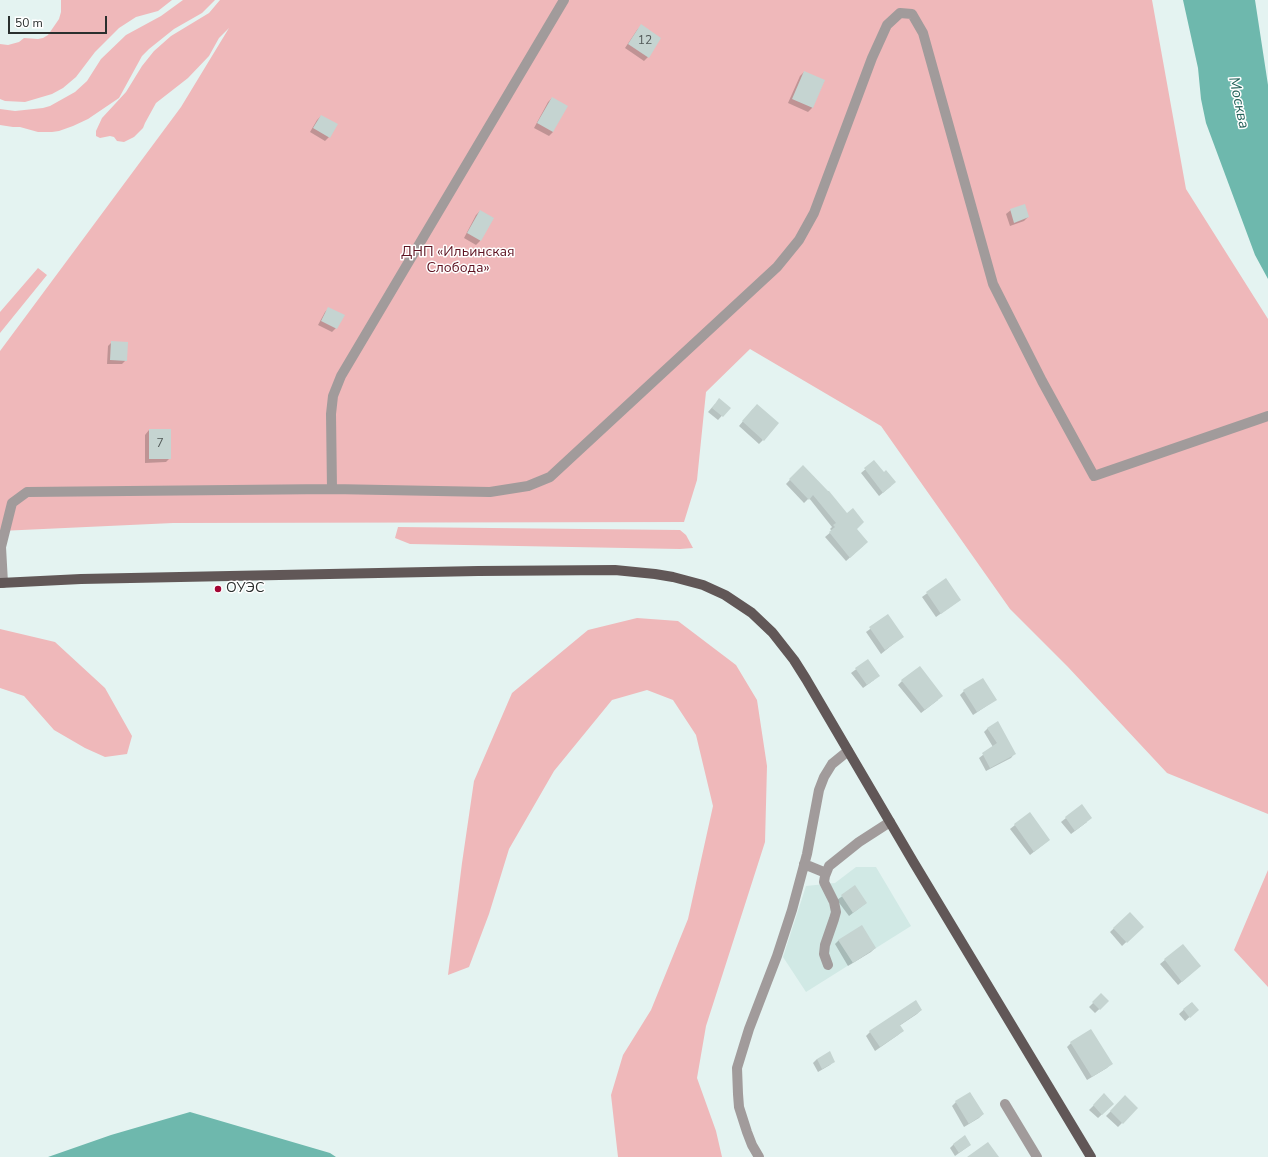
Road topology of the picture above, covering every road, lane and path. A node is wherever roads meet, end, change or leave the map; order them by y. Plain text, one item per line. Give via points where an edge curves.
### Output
1 (564, 0) edge
2 (1268, 416) edge
3 (332, 489) junction
4 (0, 547) edge
5 (1, 583) edge
6 (848, 751) junction
7 (890, 822) junction
8 (804, 864) junction
9 (826, 872) junction
10 (828, 965) dead end
11 (1005, 1104) dead end
12 (759, 1157) edge
13 (1037, 1157) edge
14 (1091, 1157) edge

1 - 3 street via 341,376 333,396 331,414
2 - 3 street via 1094,476 993,284 923,33 912,14 900,13 887,25 875,51 814,213 799,240 777,267 550,477 528,486 490,492
3 - 4 street via 27,492 12,503
4 - 5 street
5 - 6 main road via 502,570 615,570 664,575 717,591 763,623 794,660
6 - 7 main road
6 - 8 street via 832,764 824,777
7 - 9 street via 859,842
7 - 14 main road
8 - 9 street
8 - 12 street via 777,956 737,1068 739,1107 752,1145
9 - 10 street via 824,882 836,912 825,945 824,954
11 - 13 street

